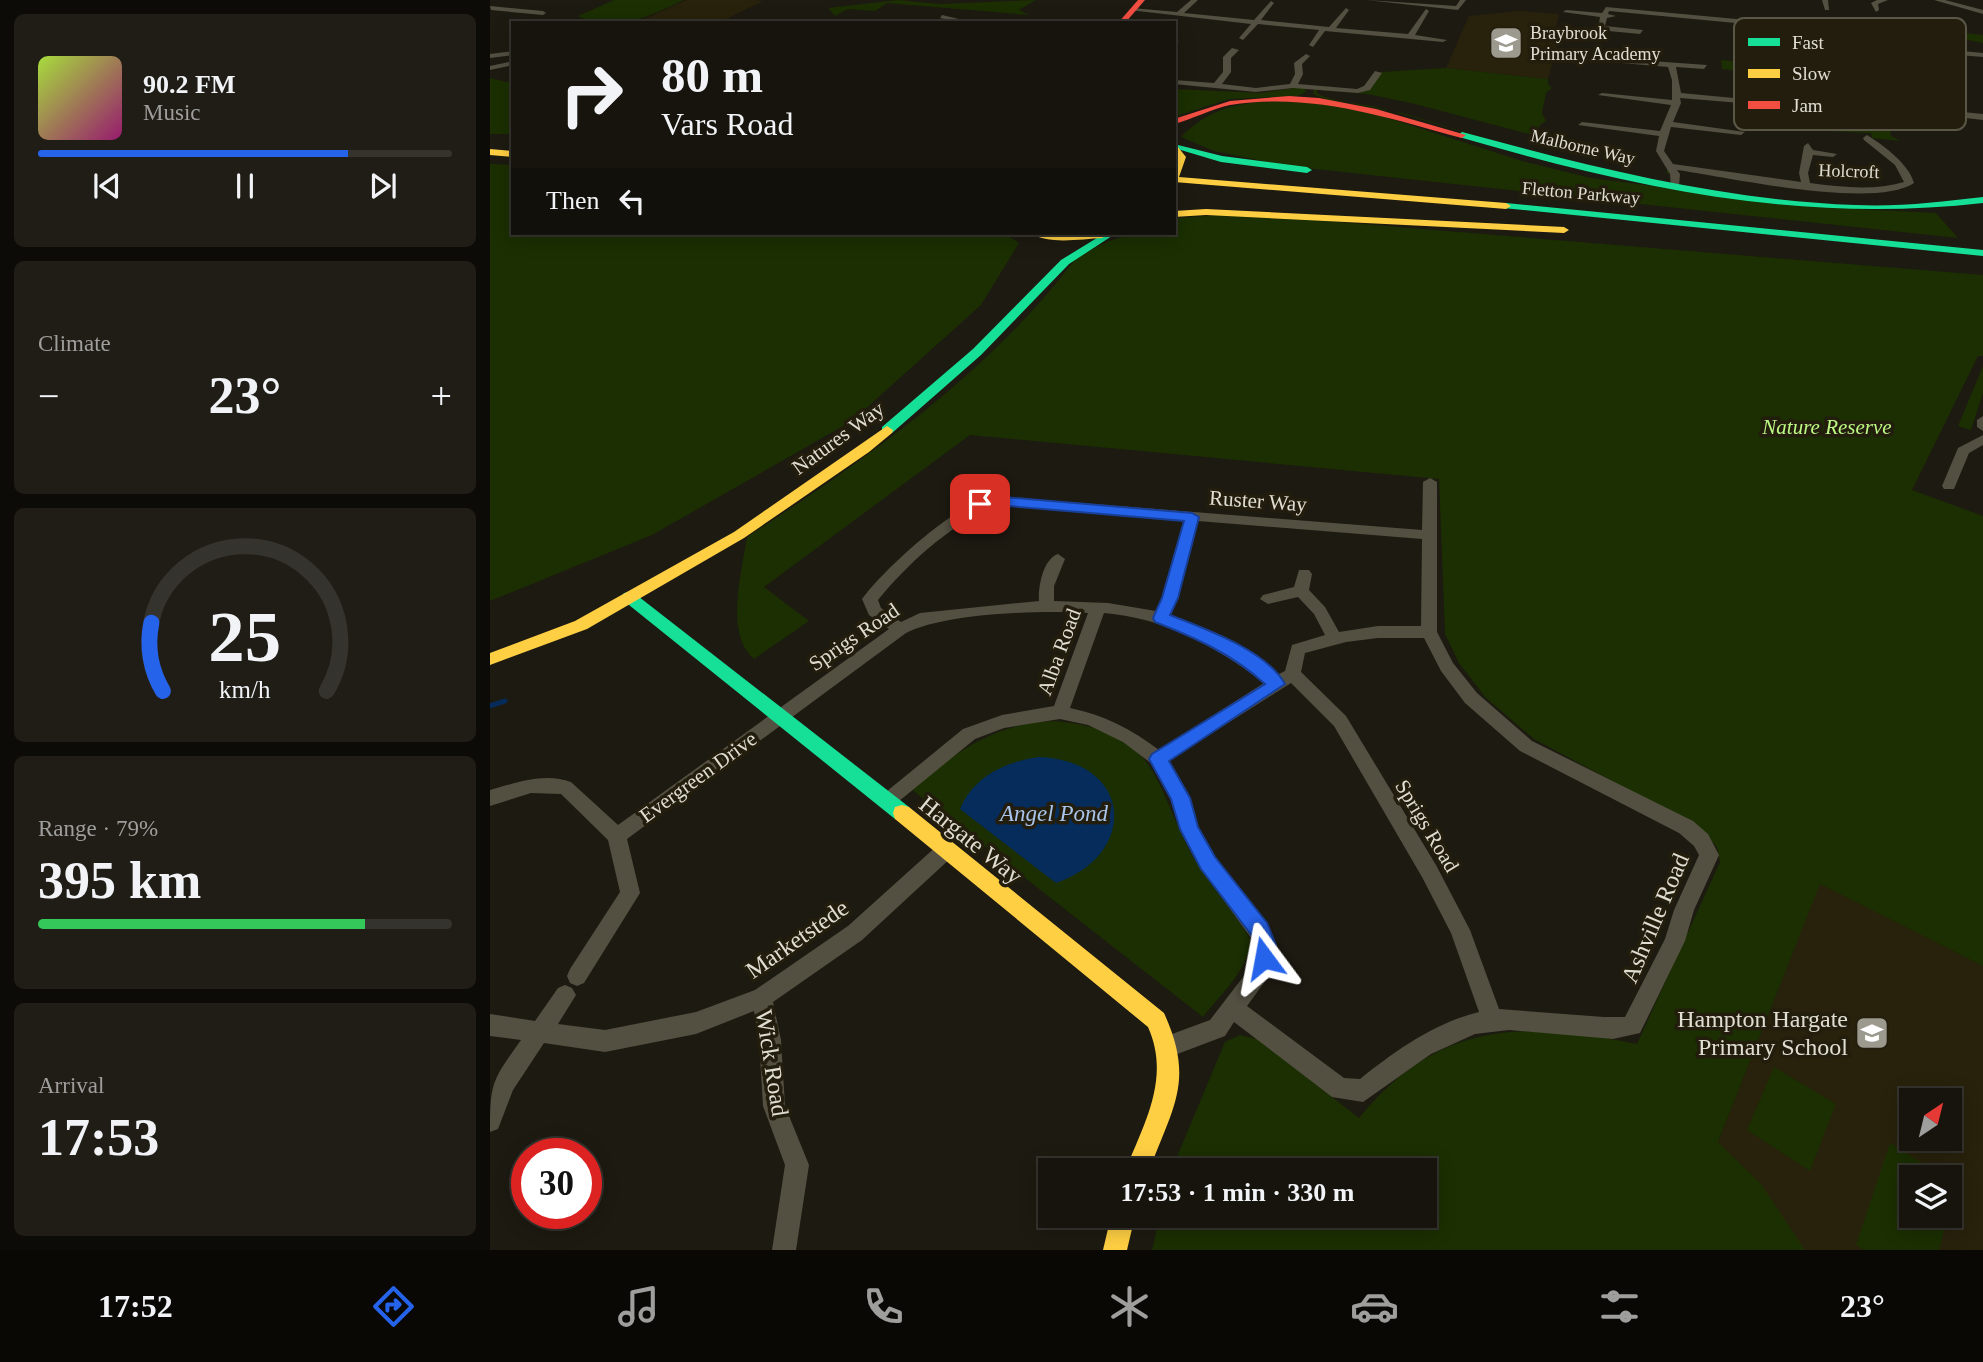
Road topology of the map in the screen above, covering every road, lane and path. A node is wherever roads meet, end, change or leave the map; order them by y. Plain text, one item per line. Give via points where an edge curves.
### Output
1 (1195, 0) edge
2 (1369, 0) edge
3 (1463, 0) edge
4 (1825, 0) edge
5 (1885, 0) edge
6 (1937, 0) edge
7 (1271, 3) dead end
8 (539, 4) dead end
9 (491, 8) edge
10 (1827, 9) dead end
11 (521, 10) junction
12 (1346, 10) dead end
13 (1876, 10) dead end
14 (1132, 11) edge
15 (1426, 11) dead end
16 (1566, 12) dead end
17 (1983, 12) edge
18 (543, 13) dead end
19 (1179, 14) junction
20 (1605, 15) junction
21 (1192, 16) junction
22 (1734, 21) edge
23 (1255, 22) junction
24 (1184, 23) dead end
25 (1327, 29) junction
26 (1640, 32) dead end
27 (1410, 37) junction
28 (1243, 38) dead end
29 (1443, 40) dead end
30 (1312, 45) dead end
31 (1235, 50) dead end
32 (511, 52) edge
33 (490, 56) edge
34 (1306, 56) dead end
35 (1598, 59) dead end
36 (511, 64) edge
37 (1672, 66) junction
38 (1704, 67) dead end
39 (492, 68) dead end
40 (1378, 73) dead end
41 (1176, 82) edge
42 (1216, 86) junction
43 (1293, 86) junction
44 (1310, 93) junction
45 (1602, 95) dead end
46 (1678, 99) junction
47 (1734, 101) edge
48 (1177, 122) edge
49 (1670, 124) junction
50 (1582, 125) dead end
51 (1734, 129) edge
52 (1662, 134) junction
53 (1867, 138) dead end
54 (490, 140) edge
55 (506, 151) edge
56 (1178, 151) edge
57 (1833, 154) dead end
58 (1670, 166) junction
59 (1318, 171) dead end
60 (1176, 179) edge
61 (1387, 180) dead end
62 (1806, 185) junction
63 (1674, 186) junction
64 (1176, 192) edge
65 (1983, 200) edge
66 (1176, 214) edge
67 (1040, 235) edge
68 (1059, 235) edge
69 (1097, 235) edge
70 (1109, 235) edge
71 (1840, 238) junction
72 (1756, 239) junction
73 (1983, 253) edge
74 (1983, 262) edge
75 (1046, 279) junction
76 (1983, 420) edge
77 (1983, 427) edge
78 (1983, 439) edge
79 (1430, 482) dead end
80 (1949, 486) dead end
81 (1192, 517) junction
82 (1430, 535) junction
83 (1058, 559) dead end
84 (1304, 574) dead end
85 (1301, 591) junction
86 (629, 597) junction
87 (1268, 599) dead end
88 (1047, 605) junction
89 (1098, 607) junction
90 (1160, 618) junction
91 (900, 629) junction
92 (1429, 632) junction
93 (1333, 636) junction
94 (490, 659) edge
95 (1285, 679) junction
96 (1060, 712) junction
97 (778, 718) junction
98 (1158, 759) junction
99 (490, 799) edge
100 (887, 801) junction
101 (617, 836) junction
102 (947, 850) junction
103 (578, 976) dead end
104 (565, 995) dead end
105 (762, 998) junction
106 (1234, 1009) junction
107 (1492, 1020) junction
108 (490, 1025) edge
109 (541, 1030) junction
110 (1172, 1045) junction
111 (490, 1121) edge
112 (1142, 1158) edge
113 (1120, 1228) edge
114 (784, 1250) edge
115 (1115, 1250) edge

1 - 19 street
2 - 3 street via 1458,8
4 - 10 street
5 - 13 street via 1874,3
6 - 17 street
7 - 23 street
8 - 11 street
9 - 11 street
11 - 18 street
12 - 25 street
14 - 19 street
15 - 27 street
16 - 20 street
19 - 21 street
20 - 22 street via 1606,9
20 - 26 street via 1601,28
21 - 23 street
21 - 24 street
23 - 25 street
23 - 28 street
25 - 27 street
25 - 30 street
27 - 29 street
31 - 42 street via 1227,57 1227,72
32 - 33 street
34 - 43 street via 1298,63
35 - 37 street
36 - 39 street
37 - 38 street
37 - 46 street
40 - 44 street via 1367,88 1358,91
41 - 42 street
42 - 43 street via 1256,90
43 - 44 street
44 - 48 main road, Malborne Way via 1241,101
44 - 63 main road, Malborne Way via 1521,153
45 - 46 street
46 - 47 street
46 - 49 street
49 - 51 street
49 - 52 street
50 - 52 street
52 - 58 street via 1660,151
53 - 62 street, Holcroft via 1904,169 1909,183 1875,190
54 - 55 main road
56 - 59 main road
57 - 62 street, Holcroft via 1809,149 1802,167
58 - 62 street, Holcroft
58 - 63 street
60 - 71 main road, Fletton Parkway
61 - 71 main road
63 - 65 main road, Malborne Way via 1857,208
64 - 72 main road, Fletton Parkway
66 - 72 main road
67 - 75 main road via 1056,252
68 - 69 main road
70 - 75 main road, Natures Way via 1076,253
71 - 73 main road, Fletton Parkway
72 - 74 main road, Fletton Parkway
75 - 86 main road, Natures Way via 977,352 864,449 739,535
76 - 77 street
78 - 80 street via 1963,451
79 - 82 street, Ashville Road
81 - 82 street, Ruster Way
81 - 90 street
81 - 91 street, Ruster Way via 1003,501 980,504 880,584 870,599 874,611
82 - 92 street, Ashville Road
83 - 88 street via 1046,586
84 - 85 street
85 - 87 street
85 - 93 street via 1320,611
86 - 94 main road, Natures Way via 581,625
86 - 97 main road, Hargate Way
88 - 89 street, Sprigs Road
88 - 91 street, Sprigs Road via 920,619
89 - 90 street, Sprigs Road
89 - 96 street, Alba Road
90 - 95 street, Sprigs Road via 1212,638
91 - 97 street, Sprigs Road
92 - 93 street
92 - 107 street, Ashville Road via 1447,667 1471,698 1526,746 1686,827 1709,855 1675,941 1632,1026 1617,1030
93 - 95 street via 1298,649
95 - 98 street
95 - 107 street, Sprigs Road via 1340,721 1460,930
96 - 98 street via 1092,719 1129,737
96 - 100 street via 1002,722 969,734
97 - 100 main road, Hargate Way
97 - 101 street, Evergreen Drive
98 - 106 street via 1208,863 1266,945 1259,973
99 - 101 street, Evergreen Drive via 531,786 565,786
100 - 102 main road, Hargate Way
101 - 103 street, Evergreen Drive via 630,893
102 - 105 street, Marketstede via 855,933
102 - 110 main road, Hargate Way via 1127,993 1156,1020
104 - 109 street
105 - 109 street, Marketstede via 696,1023 605,1041
105 - 114 street, Wick Road via 774,1106 797,1165
106 - 107 street, Ashville Road via 1340,1089 1363,1091 1441,1037
106 - 110 street via 1217,1028
108 - 109 street, Marketstede
109 - 111 street via 504,1083
110 - 112 main road via 1172,1077
113 - 115 main road

